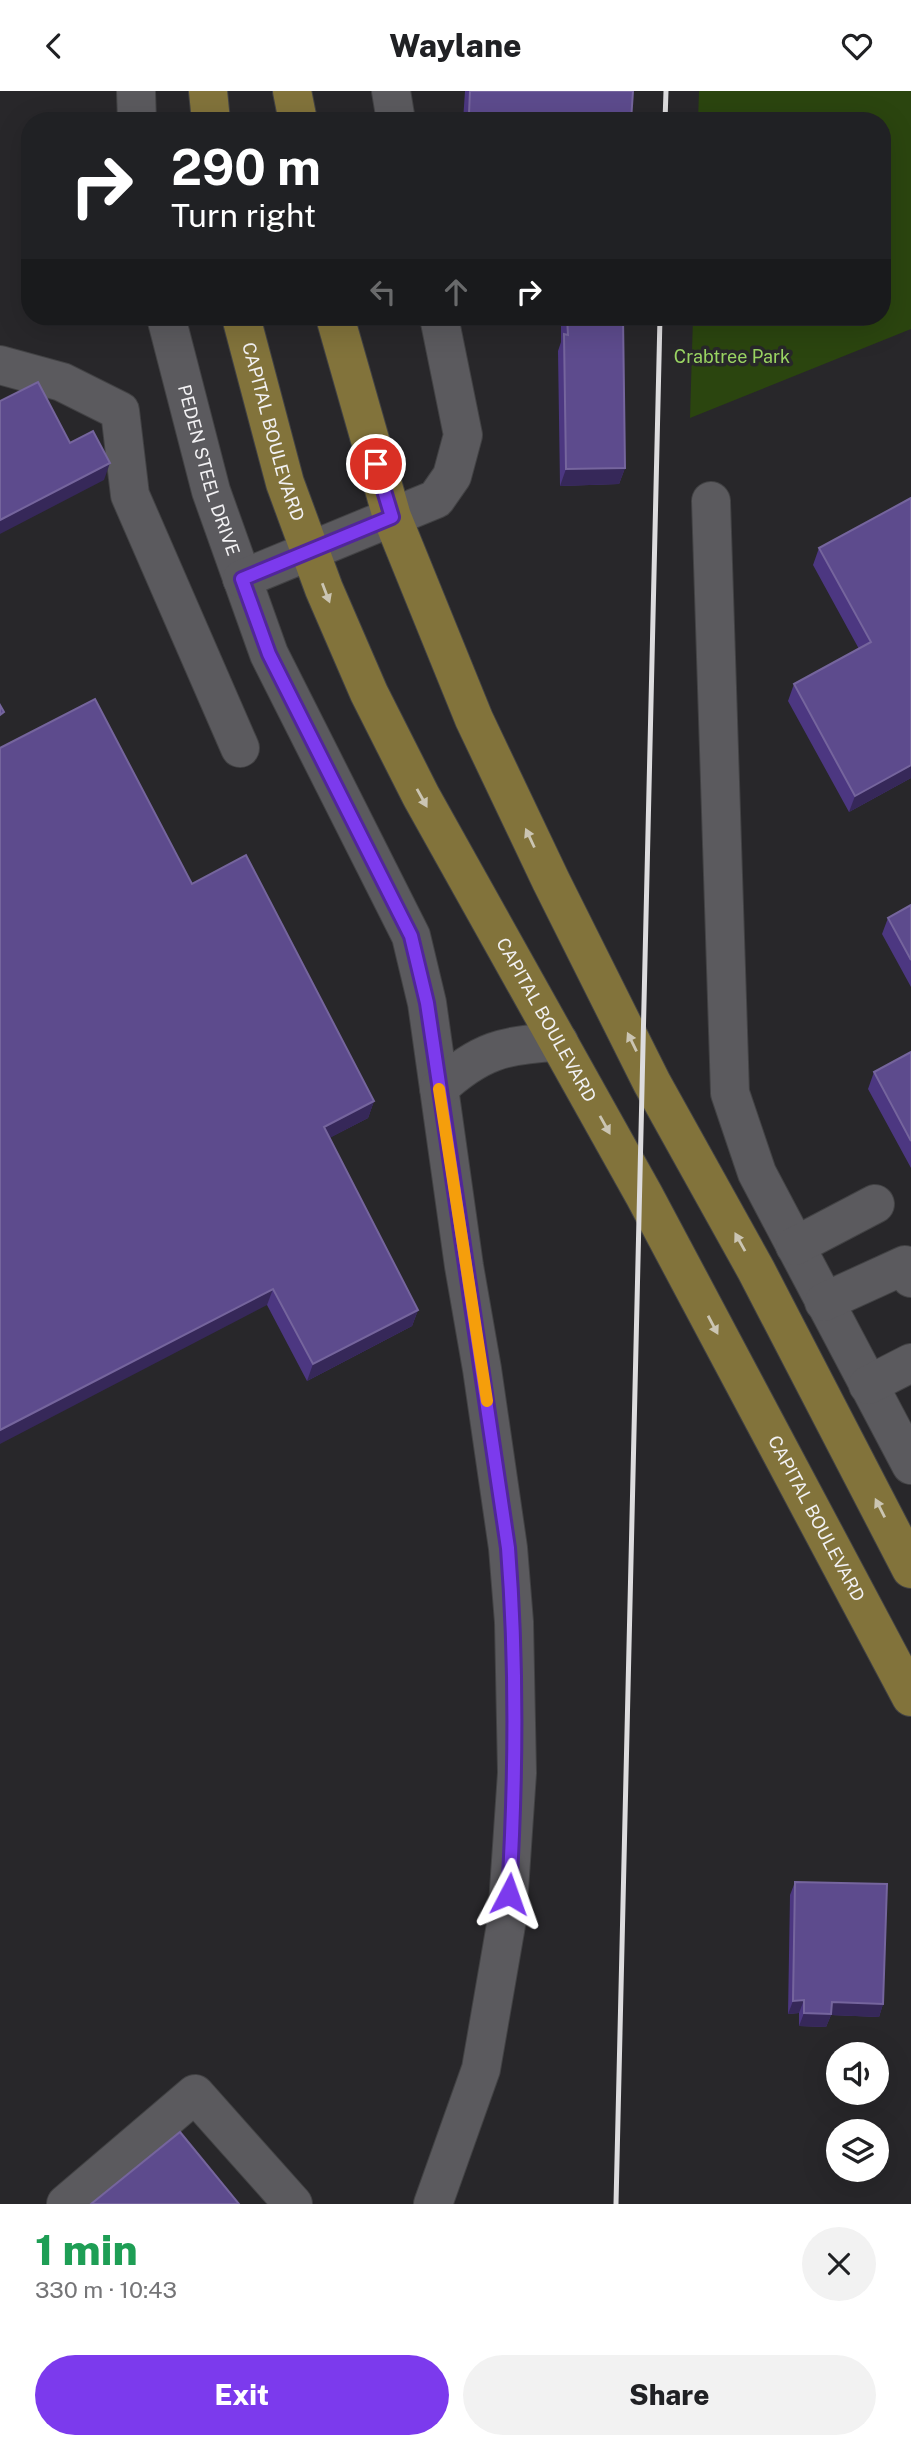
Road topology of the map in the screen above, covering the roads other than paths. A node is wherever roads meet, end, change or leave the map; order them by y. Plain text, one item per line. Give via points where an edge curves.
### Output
1 (136, 91) edge
2 (208, 91) edge
3 (292, 91) edge
4 (391, 91) edge
5 (137, 112) edge
6 (210, 112) edge
7 (296, 112) edge
8 (394, 112) edge
9 (168, 326) edge
10 (244, 326) edge
11 (338, 326) edge
12 (441, 326) edge
13 (0, 365) edge
14 (711, 501) dead end
15 (392, 517) junction
16 (311, 551) junction
17 (242, 579) junction
18 (240, 748) dead end
19 (559, 1042) junction
20 (439, 1088) junction
21 (875, 1204) dead end
22 (795, 1246) junction
23 (911, 1278) edge
24 (824, 1302) junction
25 (911, 1363) edge
26 (868, 1385) junction
27 (911, 1465) edge
28 (911, 1569) edge
29 (911, 1697) edge
30 (66, 2204) edge
31 (293, 2204) edge
32 (433, 2204) edge

1 - 5 street
2 - 6 main road
3 - 7 main road
4 - 8 street
9 - 17 street, PEDEN STEEL DRIVE via 211,491
10 - 16 main road, CAPITAL BOULEVARD via 269,429
11 - 15 main road
12 - 15 street via 463,435 452,477 436,499
13 - 18 street via 62,382 120,411 130,495
14 - 22 street via 730,1093 757,1173
15 - 16 street
28 -> 15 main road via 756,1270 652,1083 551,881 474,719
16 - 17 street
16 -> 19 main road, CAPITAL BOULEVARD via 345,642 394,746
17 - 20 street, PEDEN STEEL DRIVE via 269,654 411,936 427,1003
19 - 20 street via 510,1047 474,1058
19 -> 29 main road, CAPITAL BOULEVARD
20 - 32 street, PEDEN STEEL DRIVE via 508,1548 517,1773 507,1919 481,2069
21 - 22 street
22 - 24 street
23 - 24 street via 905,1265
24 - 26 street
25 - 26 street
26 - 27 street
30 - 31 street via 195,2094

